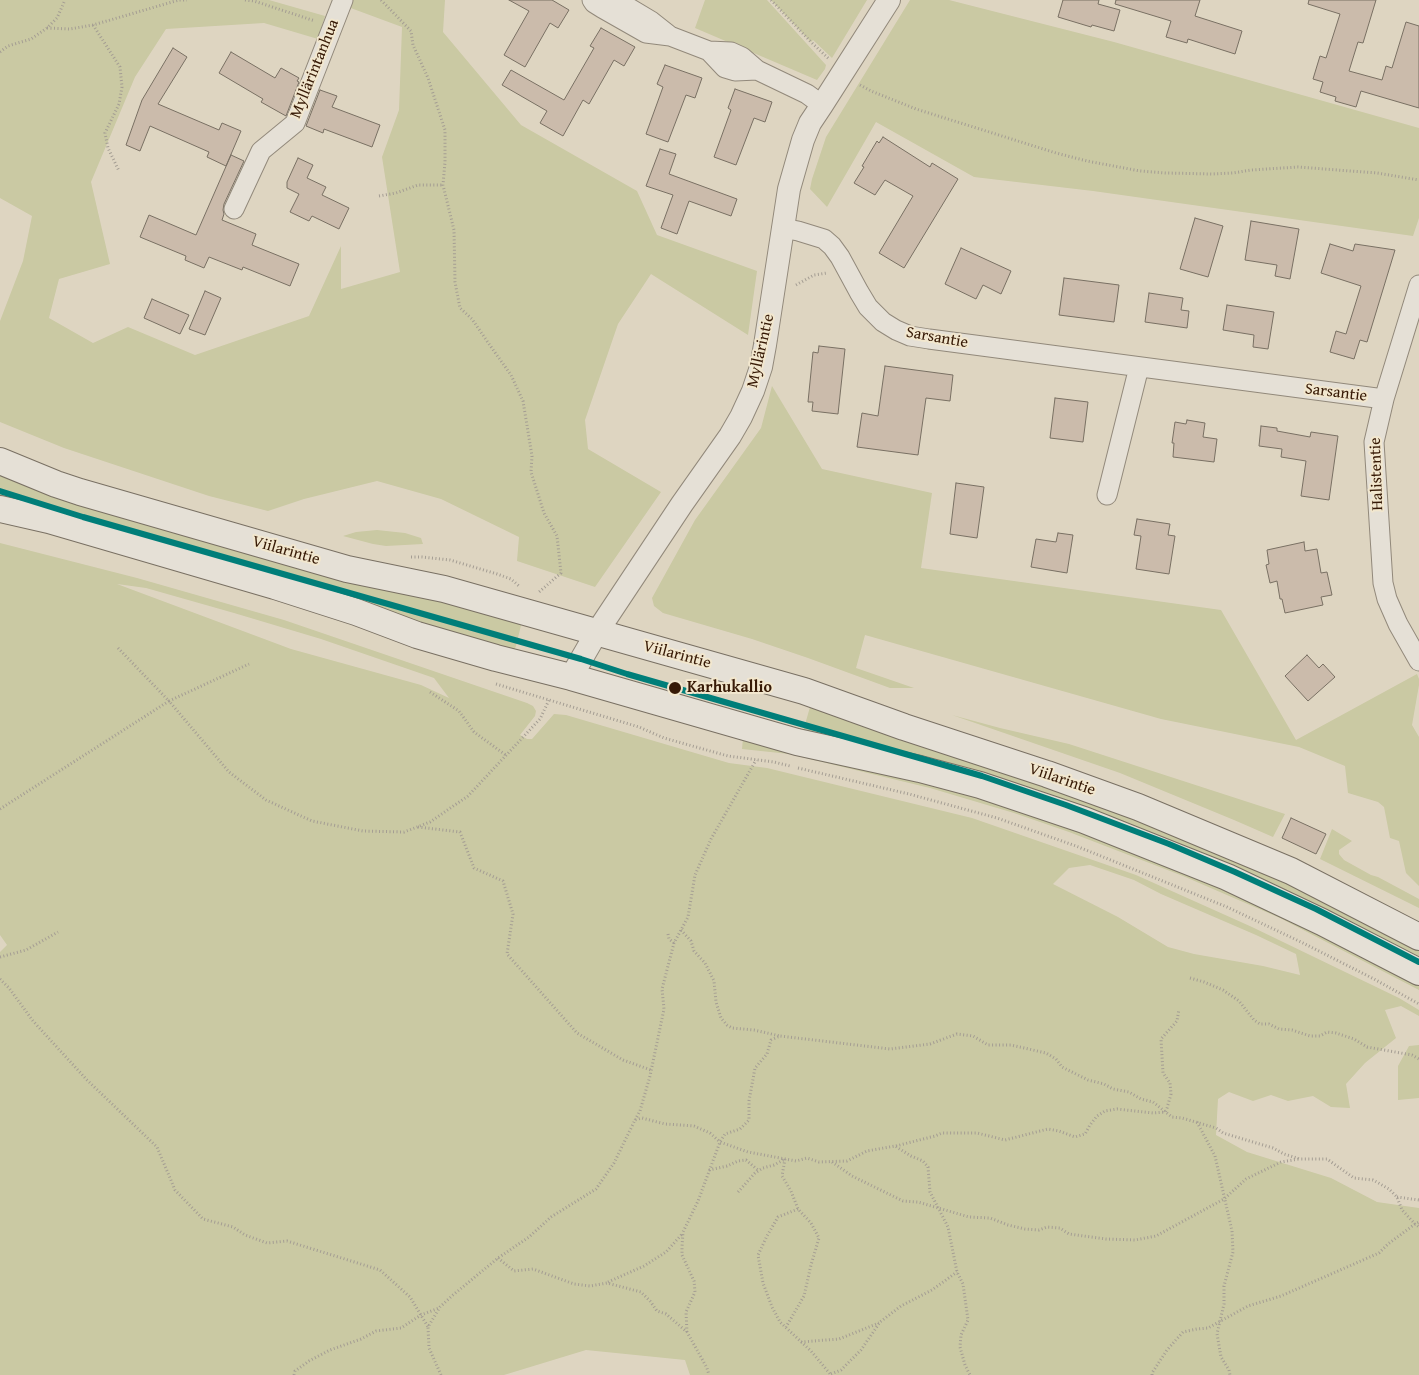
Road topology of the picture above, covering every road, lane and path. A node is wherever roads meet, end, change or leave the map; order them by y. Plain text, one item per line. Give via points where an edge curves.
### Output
1 (65, 0) edge
2 (180, 0) edge
3 (187, 0) edge
4 (245, 0) edge
5 (343, 0) edge
6 (382, 0) edge
7 (592, 0) edge
8 (616, 0) edge
9 (771, 0) edge
10 (889, 0) edge
11 (93, 25) junction
12 (333, 26) junction
13 (47, 28) junction
14 (670, 36) junction
15 (0, 52) edge
16 (834, 64) dead end
17 (859, 84) dead end
18 (822, 105) junction
19 (119, 172) dead end
20 (1419, 180) edge
21 (443, 185) junction
22 (379, 196) dead end
23 (234, 209) dead end
24 (782, 228) junction
25 (848, 271) junction
26 (1419, 284) edge
27 (793, 286) dead end
28 (1139, 367) junction
29 (1384, 399) junction
30 (0, 461) edge
31 (1107, 495) dead end
32 (0, 509) edge
33 (537, 594) dead end
34 (597, 632) junction
35 (118, 648) dead end
36 (1419, 661) edge
37 (249, 664) dead end
38 (571, 677) junction
39 (510, 689) dead end
40 (430, 692) dead end
41 (550, 700) junction
42 (169, 701) junction
43 (507, 756) junction
44 (756, 760) junction
45 (0, 809) edge
46 (417, 827) junction
47 (681, 930) junction
48 (58, 932) dead end
49 (668, 934) dead end
50 (1419, 937) edge
51 (674, 943) junction
52 (0, 958) edge
53 (1419, 972) edge
54 (1190, 978) dead end
55 (0, 979) edge
56 (1419, 1004) edge
57 (1179, 1009) dead end
58 (780, 1036) junction
59 (1419, 1059) edge
60 (651, 1070) junction
61 (640, 1111) junction
62 (1165, 1112) junction
63 (642, 1118) junction
64 (635, 1120) junction
65 (1197, 1122) junction
66 (720, 1142) junction
67 (895, 1146) junction
68 (751, 1152) junction
69 (1300, 1158) junction
70 (785, 1159) junction
71 (746, 1160) junction
72 (831, 1162) junction
73 (709, 1170) junction
74 (759, 1170) junction
75 (738, 1192) dead end
76 (1397, 1197) junction
77 (1224, 1199) junction
78 (1419, 1200) edge
79 (938, 1208) junction
80 (798, 1209) junction
81 (1417, 1223) edge
82 (1419, 1227) edge
83 (683, 1232) junction
84 (498, 1258) junction
85 (957, 1272) junction
86 (606, 1282) junction
87 (440, 1307) junction
88 (421, 1315) junction
89 (1220, 1321) junction
90 (880, 1322) junction
91 (428, 1327) junction
92 (786, 1327) junction
93 (688, 1332) junction
94 (801, 1342) junction
95 (294, 1375) edge
96 (441, 1375) edge
97 (709, 1375) edge
98 (831, 1375) edge
99 (970, 1375) edge
100 (1152, 1375) edge
101 (1230, 1375) edge

1 - 13 path via 57,18
2 - 3 path
2 - 11 path
4 - 12 path
5 - 12 street, Myllärintanhua
6 - 21 path via 411,31 413,45 428,78 445,130
7 - 14 street via 646,33
8 - 14 street
9 - 16 path
10 - 18 street, Myllärintie
11 - 13 path
11 - 19 path via 120,67 122,87 119,104 106,133 108,148
12 - 23 street, Myllärintanhua via 295,123 262,151
13 - 15 path via 31,39
14 - 18 street via 709,52 725,68 756,70 807,94
17 - 20 path via 916,109 966,125 1071,157 1140,172 1212,174 1298,167
18 - 24 street, Myllärintie via 810,123 798,155
21 - 22 path via 418,185
21 - 33 path via 454,230 455,282 460,308 472,318 511,375 523,402 532,456 531,472 544,513 557,536 562,573
24 - 25 street, Sarsantie via 824,239
24 - 34 street, Myllärintie via 766,345 753,391 730,436
25 - 27 path via 814,276
25 - 28 street, Sarsantie via 882,322 910,336
26 - 29 street, Halistentie
28 - 29 street, Sarsantie
28 - 31 street
29 - 36 street, Halistentie via 1374,442 1383,583 1398,624
30 - 34 main road, Viilarintie via 80,492 347,569 444,589
32 - 38 main road, Viilarintie via 49,520 275,586 417,635
34 - 38 street, Myllärintie
34 - 50 main road, Viilarintie via 804,691 1138,807 1291,871
35 - 42 path
37 - 42 path
38 - 53 main road, Viilarintie via 797,742 980,785 1084,820 1227,877
39 - 41 path
40 - 43 path via 459,711 474,732
41 - 43 path via 540,719
41 - 44 path via 639,727 676,742
42 - 45 path
42 - 46 path via 229,772 266,800 312,821 363,831 404,832
43 - 46 path via 468,796
44 - 47 path via 711,839 695,875 688,917
44 - 56 path via 927,799 997,818 1076,846 1228,907
46 - 60 path via 460,832 474,868 503,881 513,914 507,954 577,1032 623,1060
47 - 51 path
47 - 58 path via 714,981 716,1002 727,1026
48 - 52 path via 26,950
49 - 51 path
51 - 60 path via 662,989 664,1009
54 - 59 path via 1224,990 1260,1024 1310,1036 1336,1032 1367,1047
55 - 88 path via 87,1080 157,1148 175,1190 203,1219 233,1227 267,1243 287,1241 380,1270 410,1297
57 - 62 path via 1177,1022 1161,1038 1163,1073 1170,1083 1171,1094
58 - 62 path via 890,1048 930,1044 957,1034 973,1036 988,1045 1011,1045 1046,1053 1062,1067 1088,1080 1129,1092 1153,1102
58 - 66 path via 771,1040 767,1054 755,1068 749,1120 740,1129 725,1134
60 - 61 path
61 - 63 path
61 - 64 path
62 - 65 path via 1172,1117
62 - 67 path via 1105,1111 1097,1116 1085,1134 1075,1137 1048,1130 1005,1140 977,1133 942,1133
63 - 64 path
63 - 66 path via 694,1126
64 - 84 path via 596,1189 551,1217
65 - 69 path
65 - 77 path via 1215,1156
66 - 68 path
66 - 73 path
67 - 72 path
67 - 79 path via 923,1160 928,1167 930,1192
68 - 70 path
68 - 71 path
69 - 76 path via 1327,1158 1354,1178 1373,1180
69 - 77 path via 1280,1162 1246,1179
70 - 72 path
70 - 74 path
70 - 80 path via 782,1176
71 - 73 path
71 - 74 path
72 - 79 path via 903,1201
73 - 83 path
74 - 75 path
76 - 78 path
76 - 81 path via 1402,1210
77 - 79 path via 1156,1236 1135,1240 1069,1234 1060,1228 1025,1229
77 - 89 path via 1232,1231 1233,1252 1224,1286
79 - 85 path via 948,1227
80 - 92 path via 819,1238 804,1296
80 - 92 path via 778,1217 758,1256 772,1307
81 - 82 path
81 - 89 path via 1379,1254 1281,1296 1248,1306
83 - 86 path via 666,1252 644,1266
83 - 93 path via 682,1255 694,1281 695,1292 686,1312
84 - 86 path via 514,1271 533,1270 590,1286
84 - 87 path
85 - 90 path
85 - 99 path via 963,1284 968,1320 960,1347
86 - 93 path via 641,1292 657,1311 666,1314
87 - 88 path
87 - 91 path
88 - 91 path
88 - 95 path via 401,1328 376,1331 330,1350 309,1361
89 - 100 path via 1208,1328 1183,1332
89 - 101 path via 1217,1334 1221,1357
90 - 94 path via 839,1339
90 - 98 path via 862,1350
91 - 96 path via 429,1348
92 - 94 path
93 - 97 path
94 - 98 path

